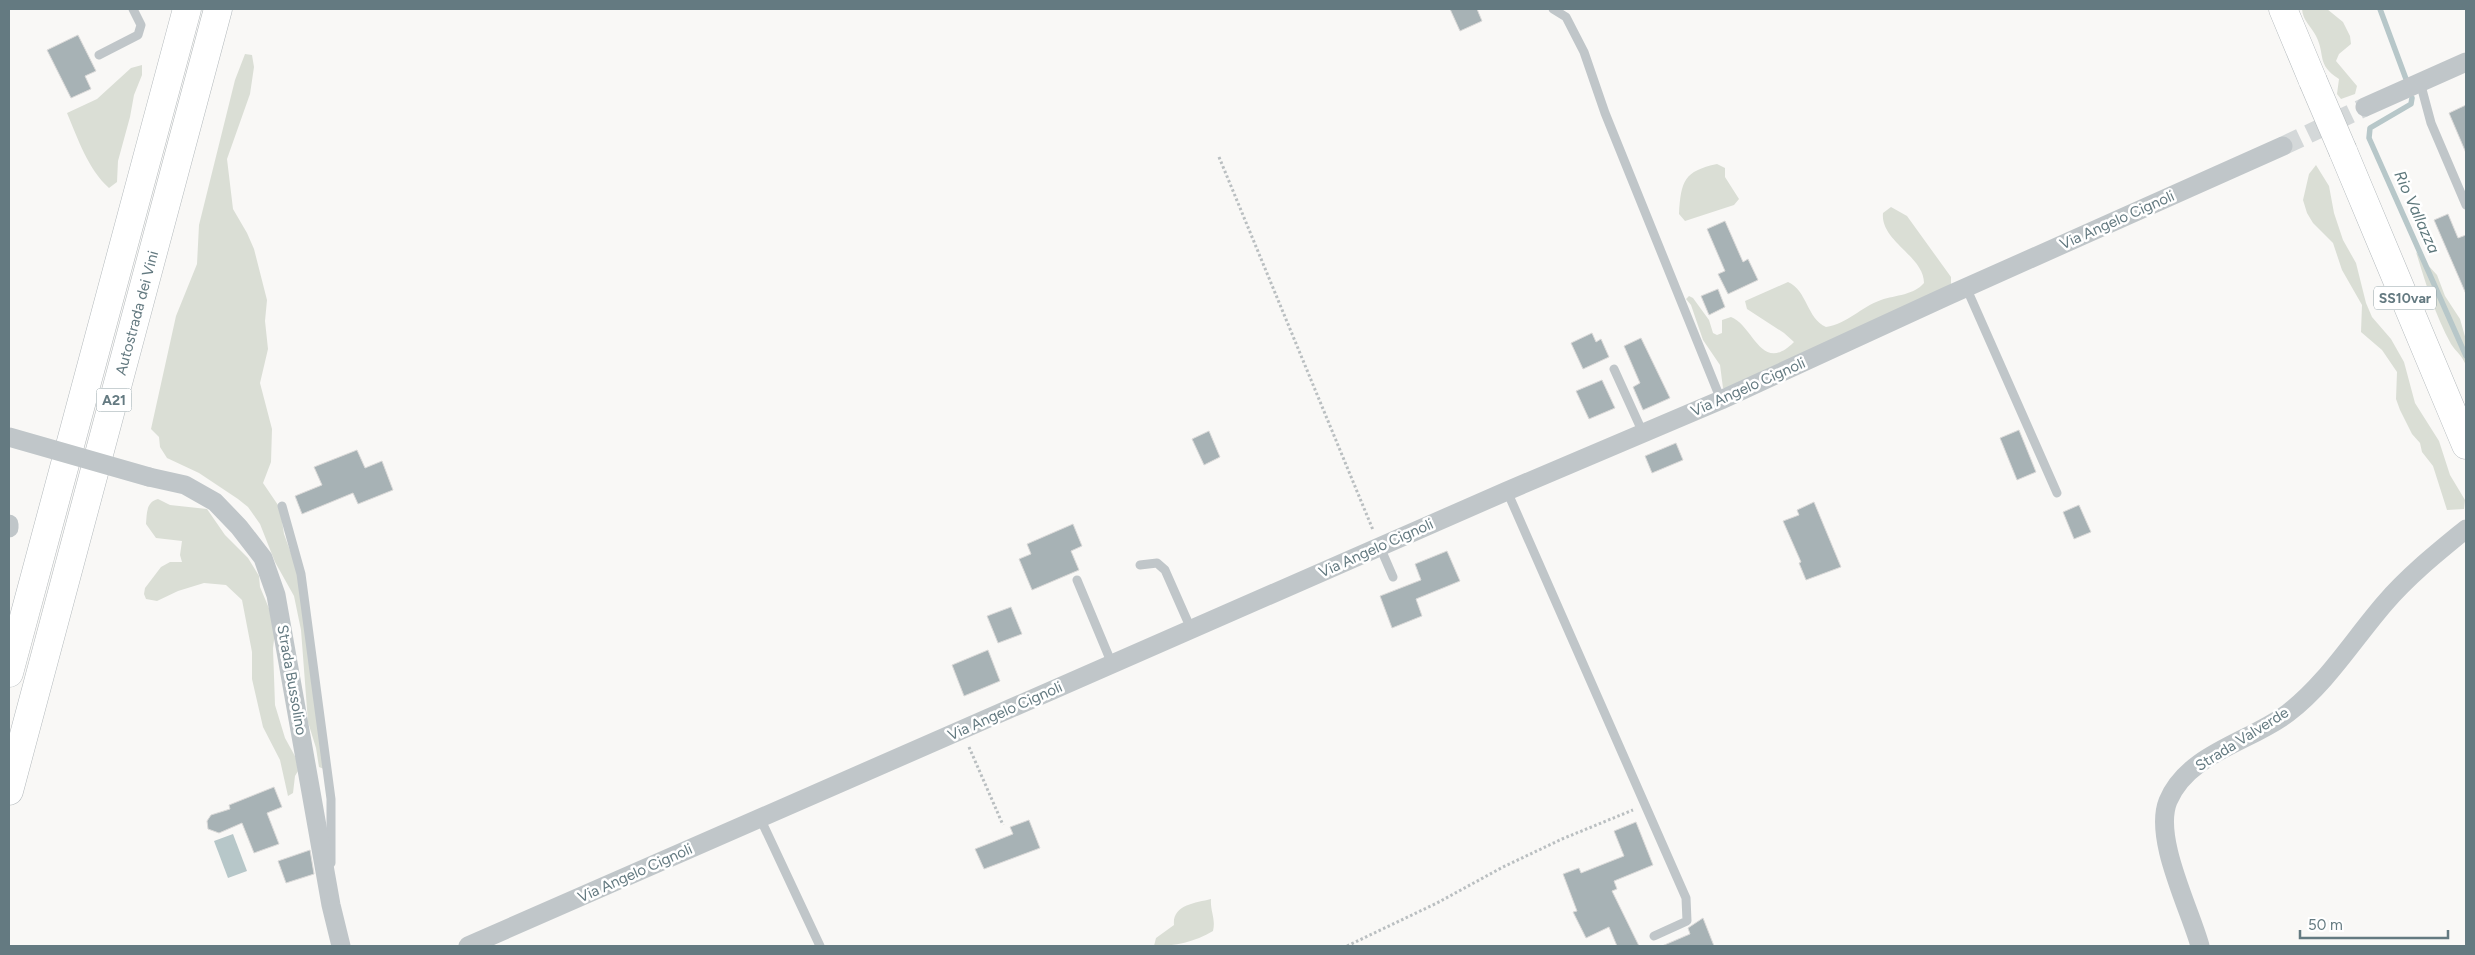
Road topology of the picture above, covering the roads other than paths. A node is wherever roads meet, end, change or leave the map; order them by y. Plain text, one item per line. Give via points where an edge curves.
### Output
1 (133, 9) edge
2 (187, 9) edge
3 (218, 9) edge
4 (1553, 9) edge
5 (2283, 9) edge
6 (100, 56) dead end
7 (2466, 64) edge
8 (2420, 82) junction
9 (2365, 107) tunnel mouth
10 (2283, 146) tunnel mouth
11 (2466, 205) edge
12 (1966, 287) junction
13 (1614, 369) dead end
14 (1722, 400) junction
15 (1643, 433) junction
16 (9, 437) edge
17 (2466, 445) edge
18 (1507, 491) junction
19 (2057, 493) dead end
20 (282, 506) dead end
21 (9, 524) edge
22 (9, 528) edge
23 (2466, 529) edge
24 (1380, 546) junction
25 (1140, 565) dead end
26 (1393, 577) dead end
27 (1077, 580) dead end
28 (1191, 630) junction
29 (1112, 664) junction
30 (9, 673) edge
31 (9, 791) edge
32 (760, 818) junction
33 (331, 905) junction
34 (1654, 936) dead end
35 (341, 946) edge
36 (468, 946) edge
37 (820, 946) edge
38 (2200, 946) edge

1 - 6 lane via 141,25 138,35
2 - 30 highway, Autostrada dei Vini / A21
3 - 31 highway, Autostrada dei Vini / A21
4 - 14 lane via 1566,17 1584,52 1605,113
5 - 17 highway, SS10var, bridge
7 - 8 street
8 - 9 street
8 - 11 lane via 2431,123
10 - 12 street, Via Angelo Cignoli
12 - 14 street, Via Angelo Cignoli
12 - 19 lane
13 - 15 lane
14 - 15 street, Via Angelo Cignoli
15 - 18 street, Via Angelo Cignoli
16 - 33 street, Strada Bussolino, bridge via 185,485 216,502 263,558 276,595
18 - 24 street, Via Angelo Cignoli
18 - 34 lane via 1686,898 1687,921
20 - 33 lane via 301,574 331,799
21 - 22 street
23 - 38 street, Strada Valverde via 2419,567 2312,692 2286,714 2192,769 2177,786 2167,802 2167,850
24 - 26 lane
24 - 28 street, Via Angelo Cignoli
25 - 28 lane via 1157,563 1165,570
27 - 29 lane
28 - 29 street, Via Angelo Cignoli
29 - 32 street, Via Angelo Cignoli
32 - 36 street, Via Angelo Cignoli
32 - 37 lane
33 - 35 street, Strada Bussolino

